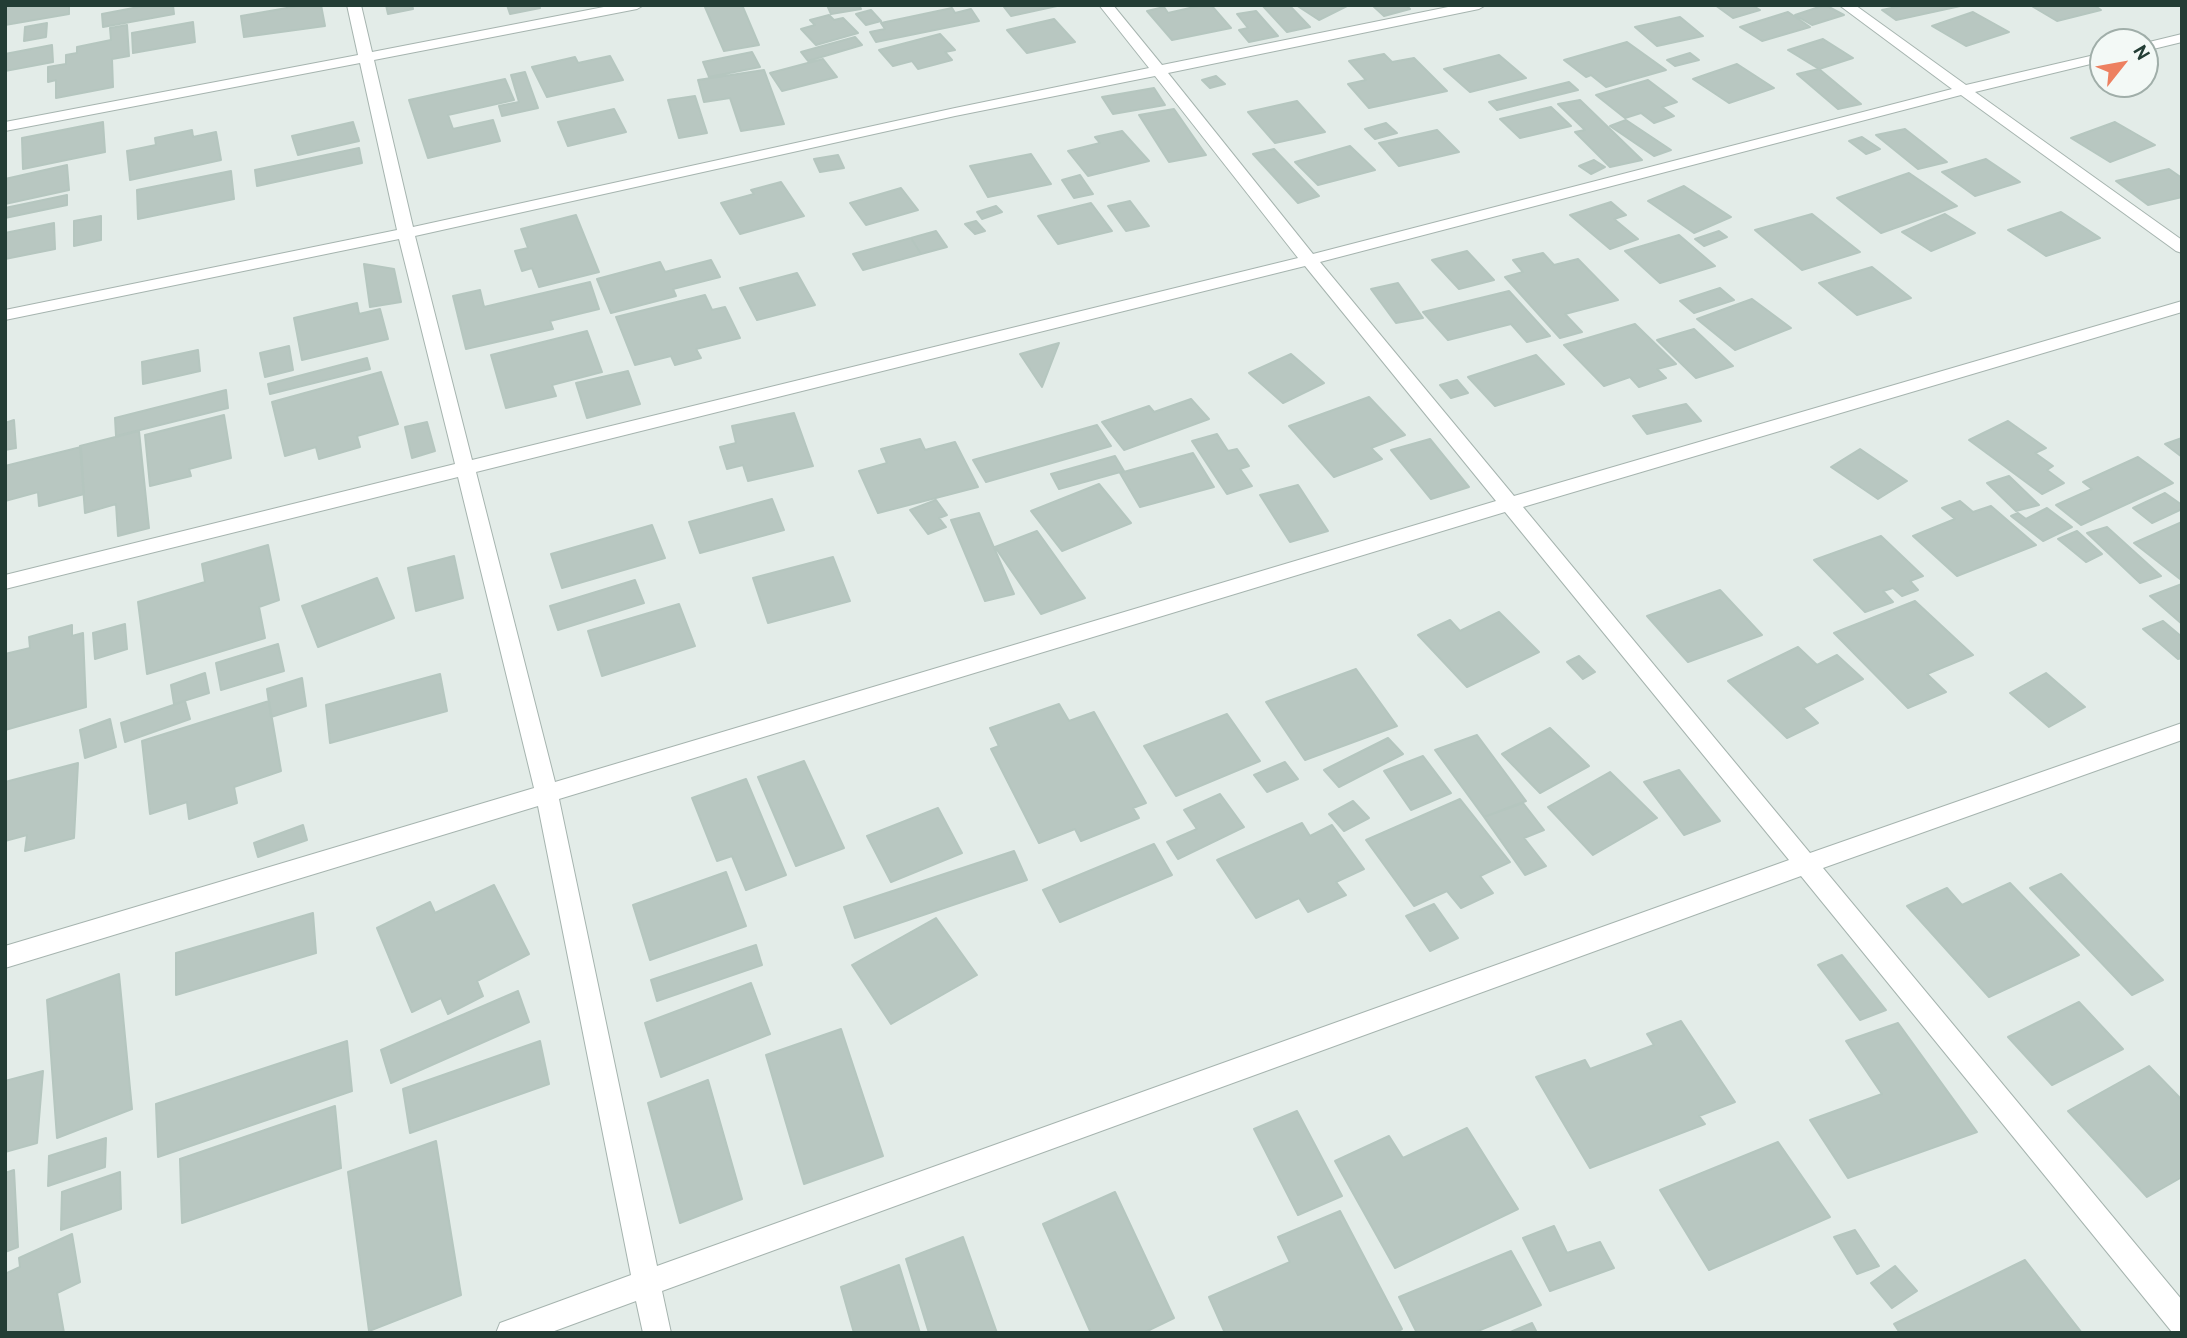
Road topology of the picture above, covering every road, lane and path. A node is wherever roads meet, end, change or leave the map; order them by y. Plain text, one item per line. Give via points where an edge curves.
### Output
1 (354, 5) edge
2 (637, 5) edge
3 (1106, 5) edge
4 (1479, 5) edge
5 (1846, 5) edge
6 (2182, 38) edge
7 (2159, 44) edge
8 (366, 56) junction
9 (2089, 60) edge
10 (1158, 70) junction
11 (1964, 90) junction
12 (5, 127) edge
13 (406, 233) junction
14 (2182, 248) edge
15 (1310, 260) junction
16 (2182, 306) edge
17 (5, 315) edge
18 (465, 467) junction
19 (1509, 504) junction
20 (5, 582) edge
21 (2182, 731) edge
22 (547, 794) junction
23 (1806, 864) junction
24 (5, 957) edge
25 (646, 1283) junction
26 (2182, 1322) edge
27 (510, 1333) edge
28 (657, 1333) edge

1 - 8 street
2 - 8 street
3 - 10 street
4 - 10 street
5 - 11 street
6 - 7 street
8 - 12 street
8 - 13 street
9 - 11 street
10 - 13 street
10 - 15 street
11 - 14 street
11 - 15 street
13 - 17 street
13 - 18 street
15 - 18 street
15 - 19 street
16 - 19 street
18 - 20 street
18 - 22 street
19 - 22 street
19 - 23 street
21 - 23 street
22 - 24 street
22 - 25 street
23 - 25 street
23 - 26 street
25 - 27 street
25 - 28 street

